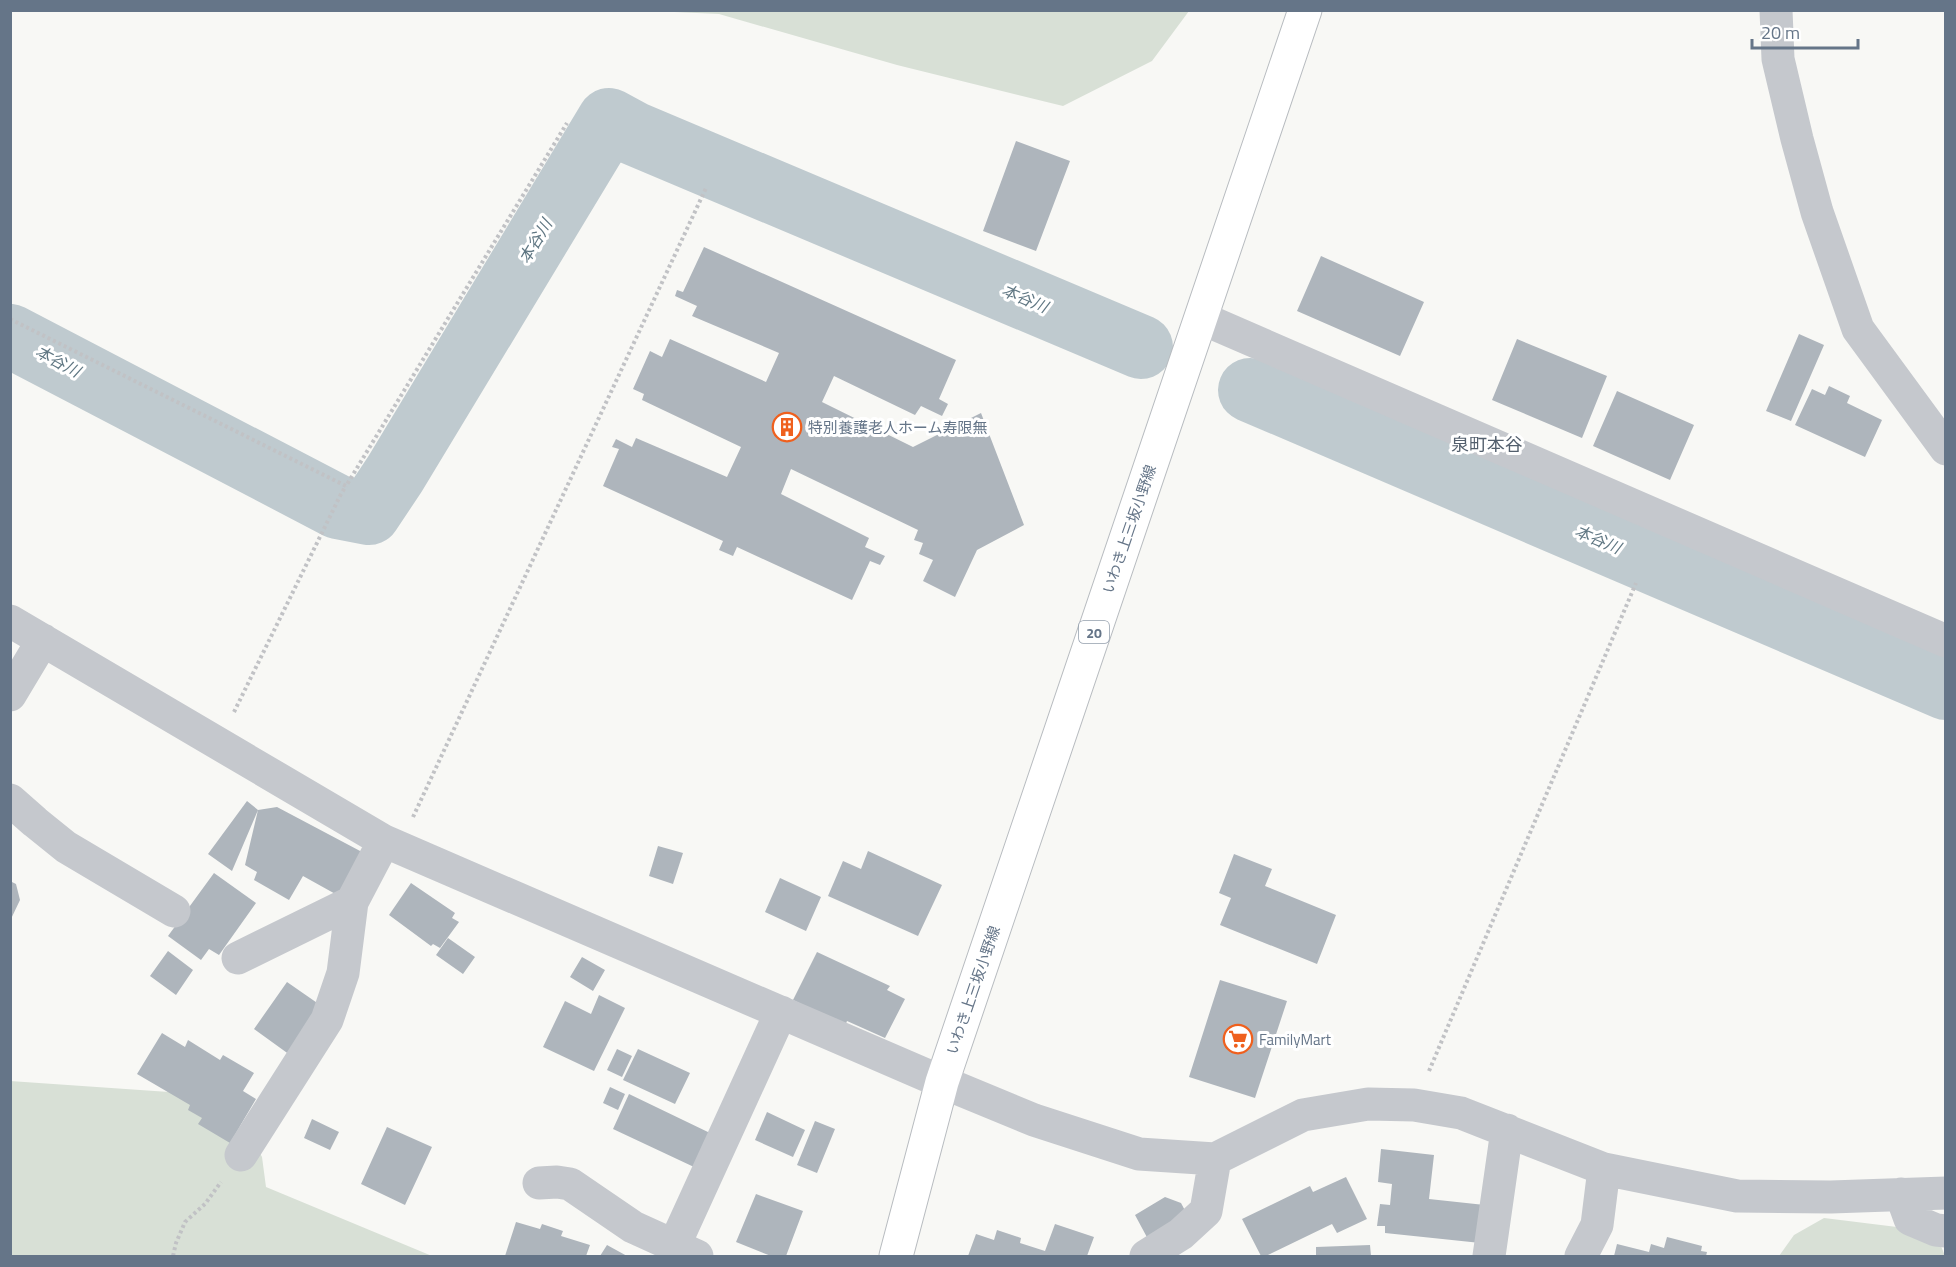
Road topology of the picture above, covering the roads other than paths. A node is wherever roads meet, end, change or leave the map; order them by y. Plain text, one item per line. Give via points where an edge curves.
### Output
1 (1305, 10) edge
2 (1776, 10) edge
3 (1201, 318) junction
4 (1946, 449) edge
5 (10, 621) edge
6 (43, 640) junction
7 (1946, 641) edge
8 (10, 695) edge
9 (10, 800) edge
10 (391, 844) junction
11 (352, 902) junction
12 (174, 911) dead end
13 (238, 958) dead end
14 (781, 1012) junction
15 (942, 1082) junction
16 (1506, 1130) junction
17 (241, 1155) road end
18 (1215, 1159) junction
19 (1604, 1169) junction
20 (539, 1183) dead end
21 (1946, 1192) edge
22 (1901, 1194) junction
23 (1946, 1231) edge
24 (685, 1251) edge
25 (896, 1257) edge
26 (1146, 1257) edge
27 (1489, 1257) edge
28 (1581, 1257) edge

1 - 3 main road, いわき上三坂小野線 / 20
2 - 4 street via 1779,59 1797,139 1817,212 1858,329
3 - 7 street
3 - 15 main road, いわき上三坂小野線 / 20
5 - 6 street
6 - 8 street
6 - 10 street
9 - 12 street via 66,847
10 - 11 street
10 - 14 street
11 - 13 street
11 - 17 street via 343,973 327,1020
14 - 15 street
14 - 24 street
15 - 18 street via 1034,1120 1139,1154
15 - 25 main road, いわき上三坂小野線 / 20
16 - 18 street via 1461,1113 1414,1105 1368,1104 1303,1115
16 - 19 street
16 - 27 street
18 - 26 street via 1206,1211 1181,1234
19 - 22 street via 1737,1196
19 - 28 street via 1597,1225
20 - 24 street via 570,1184 633,1227
21 - 22 street
22 - 23 street via 1910,1219

